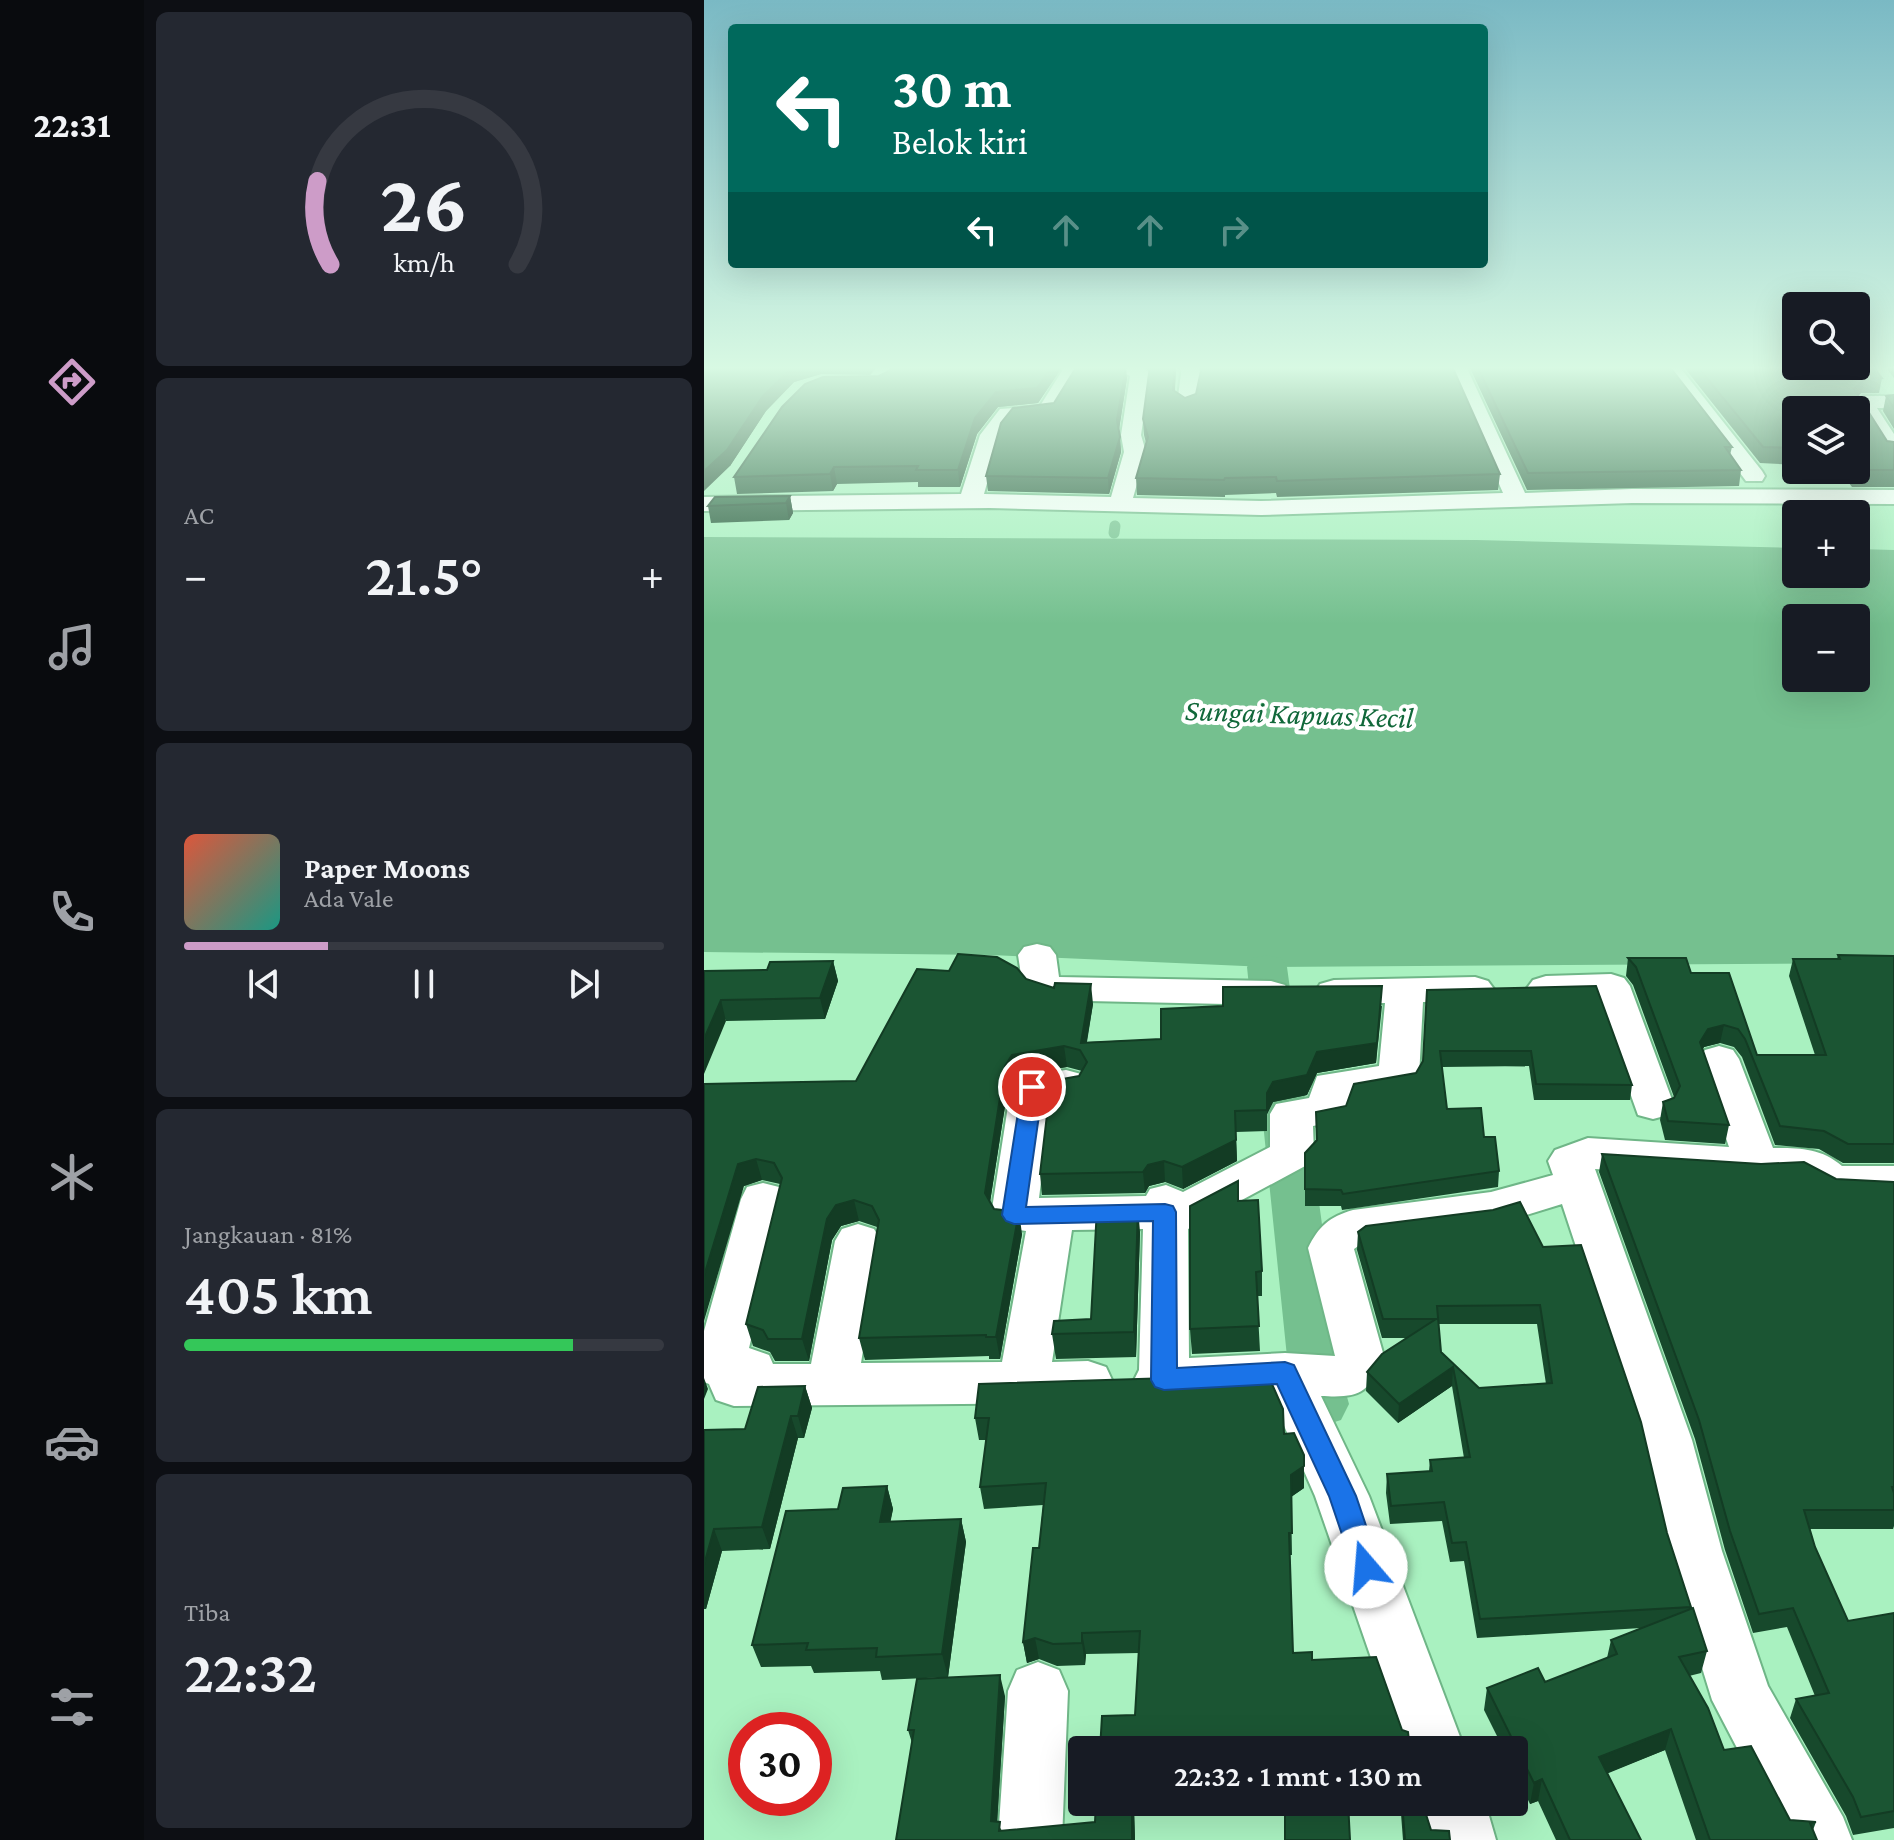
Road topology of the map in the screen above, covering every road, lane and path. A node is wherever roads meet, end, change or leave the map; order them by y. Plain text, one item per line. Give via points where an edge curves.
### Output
1 (985, 452) edge
2 (1135, 452) edge
3 (1496, 452) edge
4 (1735, 452) edge
5 (1754, 476) dead end
6 (729, 483) dead end
7 (1894, 497) edge
8 (1517, 499) junction
9 (1121, 501) dead end
10 (970, 502) junction
11 (704, 504) edge
12 (1037, 955) dead end
13 (1405, 990) junction
14 (1719, 1059) dead end
15 (1066, 1084) edge
16 (1653, 1105) dead end
17 (1757, 1164) junction
18 (1894, 1182) edge
19 (1576, 1184) junction
20 (763, 1199) dead end
21 (1165, 1211) junction
22 (1052, 1215) junction
23 (858, 1241) dead end
24 (1287, 1373) junction
25 (1164, 1380) junction
26 (1023, 1383) junction
27 (832, 1384) junction
28 (1038, 1691) dead end
29 (1429, 1736) edge
30 (1457, 1816) edge
31 (1030, 1840) edge
32 (1464, 1840) edge
33 (1820, 1840) edge

1 - 10 street
2 - 9 street
3 - 8 street
4 - 5 street
6 - 11 street
7 - 8 street
8 - 10 street via 1261,508
10 - 11 street
12 - 13 street via 1042,988
13 - 16 street via 1611,986
13 - 21 street via 1399,1077 1332,1086 1328,1110 1291,1114 1292,1154
14 - 17 street
15 - 22 street via 1032,1087 1014,1215
17 - 18 street via 1814,1166 1839,1182
17 - 19 street via 1588,1153 1570,1161
19 - 24 street via 1491,1209 1353,1227 1336,1238 1331,1248 1360,1360 1347,1377
19 - 33 street via 1666,1440 1694,1551 1742,1700
20 - 27 street via 719,1367 751,1369 740,1385
21 - 22 street
21 - 25 street
22 - 26 street
23 - 27 street
24 - 25 street
24 - 29 street via 1342,1496
25 - 26 street
26 - 27 street
28 - 31 street
30 - 32 street

